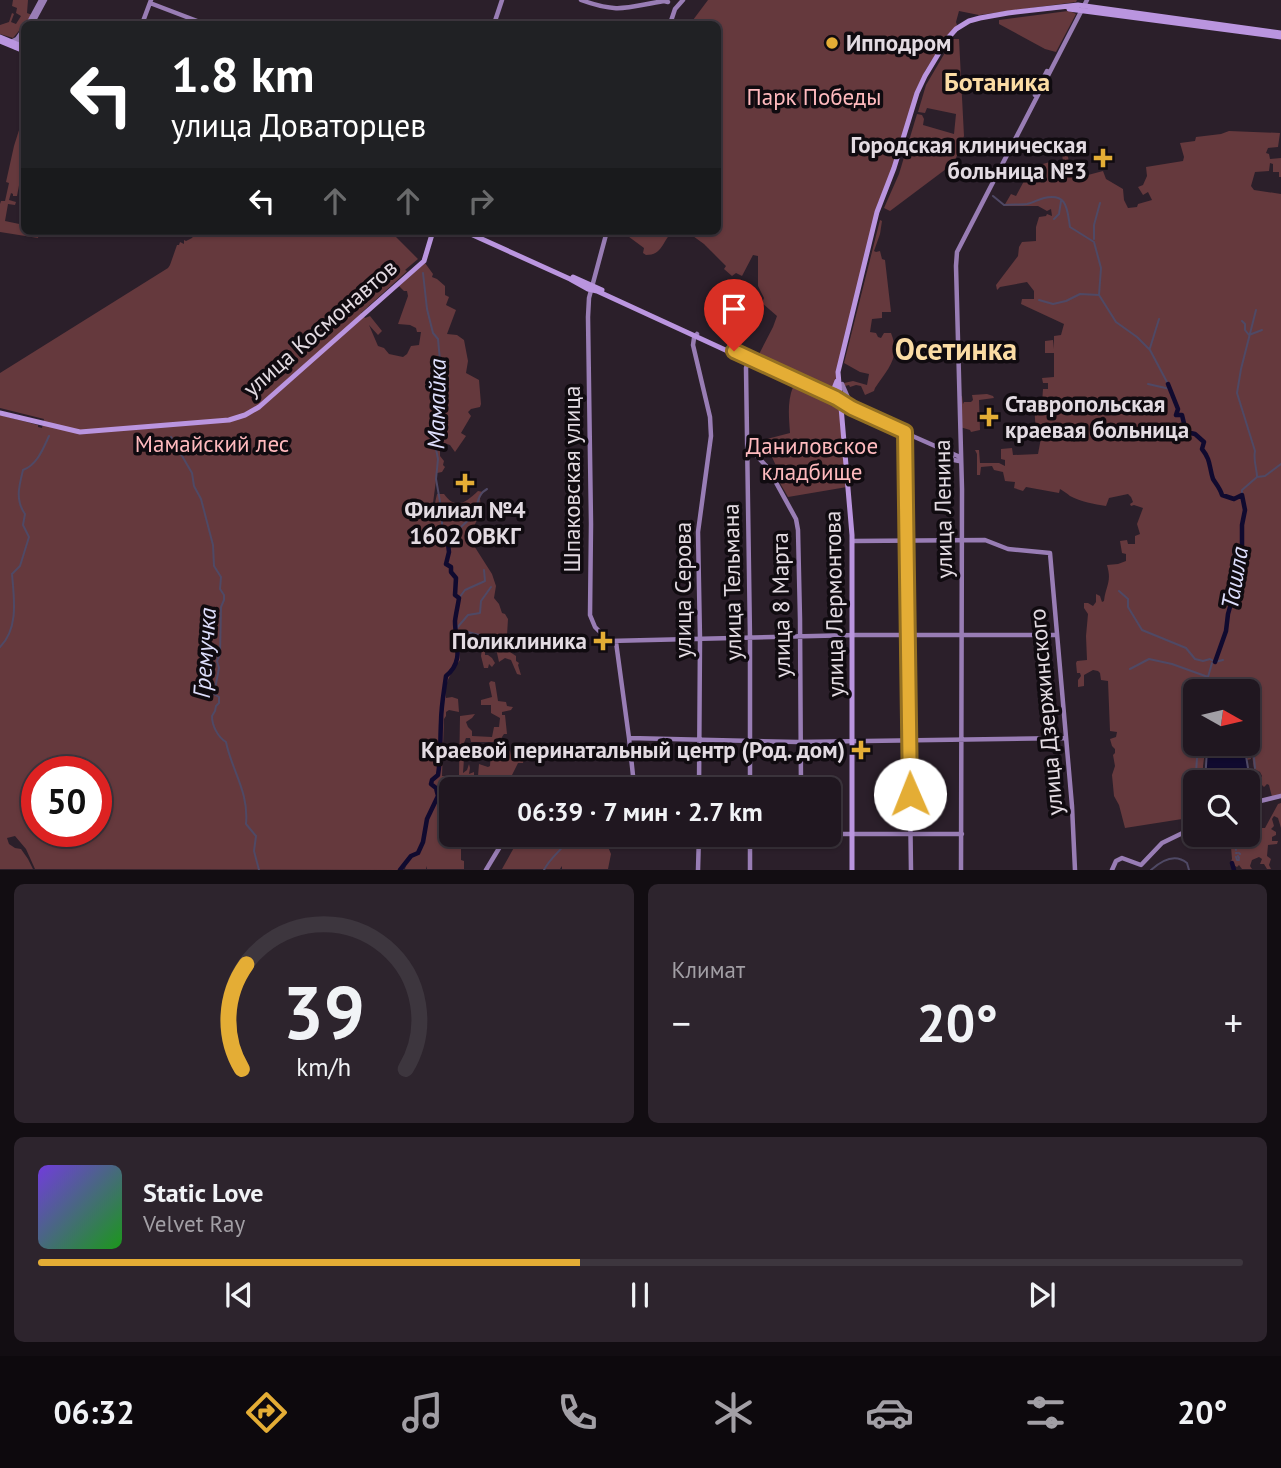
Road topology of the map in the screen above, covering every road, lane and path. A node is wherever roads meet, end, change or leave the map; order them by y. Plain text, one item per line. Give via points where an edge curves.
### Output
1 (43, 0) edge
2 (502, 0) edge
3 (580, 0) edge
4 (150, 2) edge
5 (665, 2) edge
6 (680, 2) edge
7 (1083, 5) edge
8 (673, 15) junction
9 (32, 21) edge
10 (143, 21) edge
11 (198, 21) edge
12 (495, 21) edge
13 (671, 21) edge
14 (21, 33) edge
15 (1281, 35) edge
16 (21, 38) edge
17 (0, 39) edge
18 (14, 44) junction
19 (21, 48) edge
20 (431, 235) edge
21 (473, 235) edge
22 (481, 235) edge
23 (606, 235) edge
24 (595, 272) junction
25 (860, 285) junction
26 (589, 287) junction
27 (588, 303) junction
28 (696, 336) junction
29 (694, 348) junction
30 (749, 364) junction
31 (839, 368) junction
32 (842, 384) junction
33 (824, 392) junction
34 (843, 403) junction
35 (0, 412) edge
36 (843, 413) junction
37 (905, 432) junction
38 (747, 434) junction
39 (960, 448) junction
40 (949, 454) junction
41 (960, 458) junction
42 (961, 472) junction
43 (853, 541) junction
44 (907, 541) junction
45 (962, 541) junction
46 (854, 635) junction
47 (908, 635) junction
48 (962, 635) junction
49 (1057, 635) junction
50 (800, 637) junction
51 (750, 638) junction
52 (700, 639) junction
53 (616, 642) junction
54 (629, 738) junction
55 (1066, 738) junction
56 (700, 740) junction
57 (751, 740) junction
58 (909, 740) junction
59 (962, 740) junction
60 (853, 741) junction
61 (801, 743) junction
62 (633, 777) edge
63 (699, 777) edge
64 (750, 777) edge
65 (801, 777) edge
66 (1281, 796) edge
67 (1260, 801) edge
68 (1183, 833) edge
69 (841, 834) edge
70 (853, 834) junction
71 (911, 834) junction
72 (962, 834) junction
73 (500, 847) edge
74 (699, 847) edge
75 (750, 847) edge
76 (486, 870) edge
77 (698, 870) edge
78 (750, 870) edge
79 (853, 870) edge
80 (911, 870) edge
81 (961, 870) edge
82 (1075, 870) edge
83 (1112, 870) edge

1 - 9 street
2 - 12 street
3 - 5 street via 622,9
4 - 10 street
4 - 11 street
5 - 6 street
5 - 8 street
6 - 8 street
7 - 15 main road, улица Лермонтова
7 - 25 main road, улица Лермонтова via 974,19 952,33 922,81
7 - 39 street, улица Ленина via 956,258
8 - 13 street
14 - 18 street
16 - 18 street
17 - 18 main road
18 - 19 main road
20 - 35 main road, улица Космонавтов via 424,261 245,415 78,432
21 - 26 main road
22 - 26 main road
23 - 24 street, Шпаковская улица
24 - 26 street, Шпаковская улица
24 - 27 street, Шпаковская улица
25 - 31 main road, улица Лермонтова
25 - 32 main road, улица Лермонтова
26 - 27 street, Шпаковская улица
26 - 28 main road
27 - 53 street, Шпаковская улица via 590,615 606,638
28 - 29 street
28 - 29 street, улица Серова via 691,336
28 - 30 main road via 734,352
29 - 52 street, улица Серова via 711,436 698,532
30 - 33 main road
30 - 34 main road
30 - 38 street, улица Тельмана
31 - 33 main road via 835,389
31 - 34 main road, улица Лермонтова
32 - 34 main road, улица Лермонтова
32 - 34 street, улица Лермонтова via 849,404
33 - 34 main road
34 - 36 main road, улица Лермонтова
34 - 36 main road via 838,404
34 - 37 street
36 - 43 main road, улица Лермонтова
37 - 40 street
37 - 44 street
38 - 50 street, улица 8 Марта via 749,448 768,468 797,523
38 - 51 street, улица Тельмана
39 - 40 street
39 - 41 street, улица Ленина
40 - 41 street via 956,461
40 - 42 street
41 - 42 street, улица Ленина
42 - 45 street, улица Ленина
43 - 44 street
43 - 46 main road, улица Лермонтова
44 - 45 street
44 - 47 street
45 - 48 street, улица Ленина
45 - 49 street, улица Дзержинского via 985,540 1008,548 1050,552
46 - 47 street
46 - 50 street
46 - 60 main road, улица Лермонтова
47 - 48 street
47 - 58 street
48 - 49 street
48 - 59 street, улица Ленина
49 - 55 street, улица Дзержинского
50 - 51 street
50 - 61 street, улица 8 Марта
51 - 52 street
51 - 57 street, улица Тельмана
52 - 53 street
52 - 56 street, улица Серова
53 - 54 street
54 - 56 street
54 - 62 street
55 - 59 street
55 - 82 street, улица Дзержинского
56 - 57 street
56 - 63 street, улица Серова
57 - 61 street
57 - 64 street, улица Тельмана
58 - 59 street
58 - 60 street
58 - 71 street
59 - 72 street, улица Ленина
60 - 61 street
60 - 70 main road, улица Лермонтова
61 - 65 street, улица 8 Марта
66 - 67 street
68 - 83 street via 1162,843 1141,865 1122,858
69 - 70 street
70 - 71 street
70 - 79 main road, улица Лермонтова
71 - 72 street
71 - 80 street
72 - 81 street, улица Ленина
73 - 76 street
74 - 77 street
75 - 78 street

